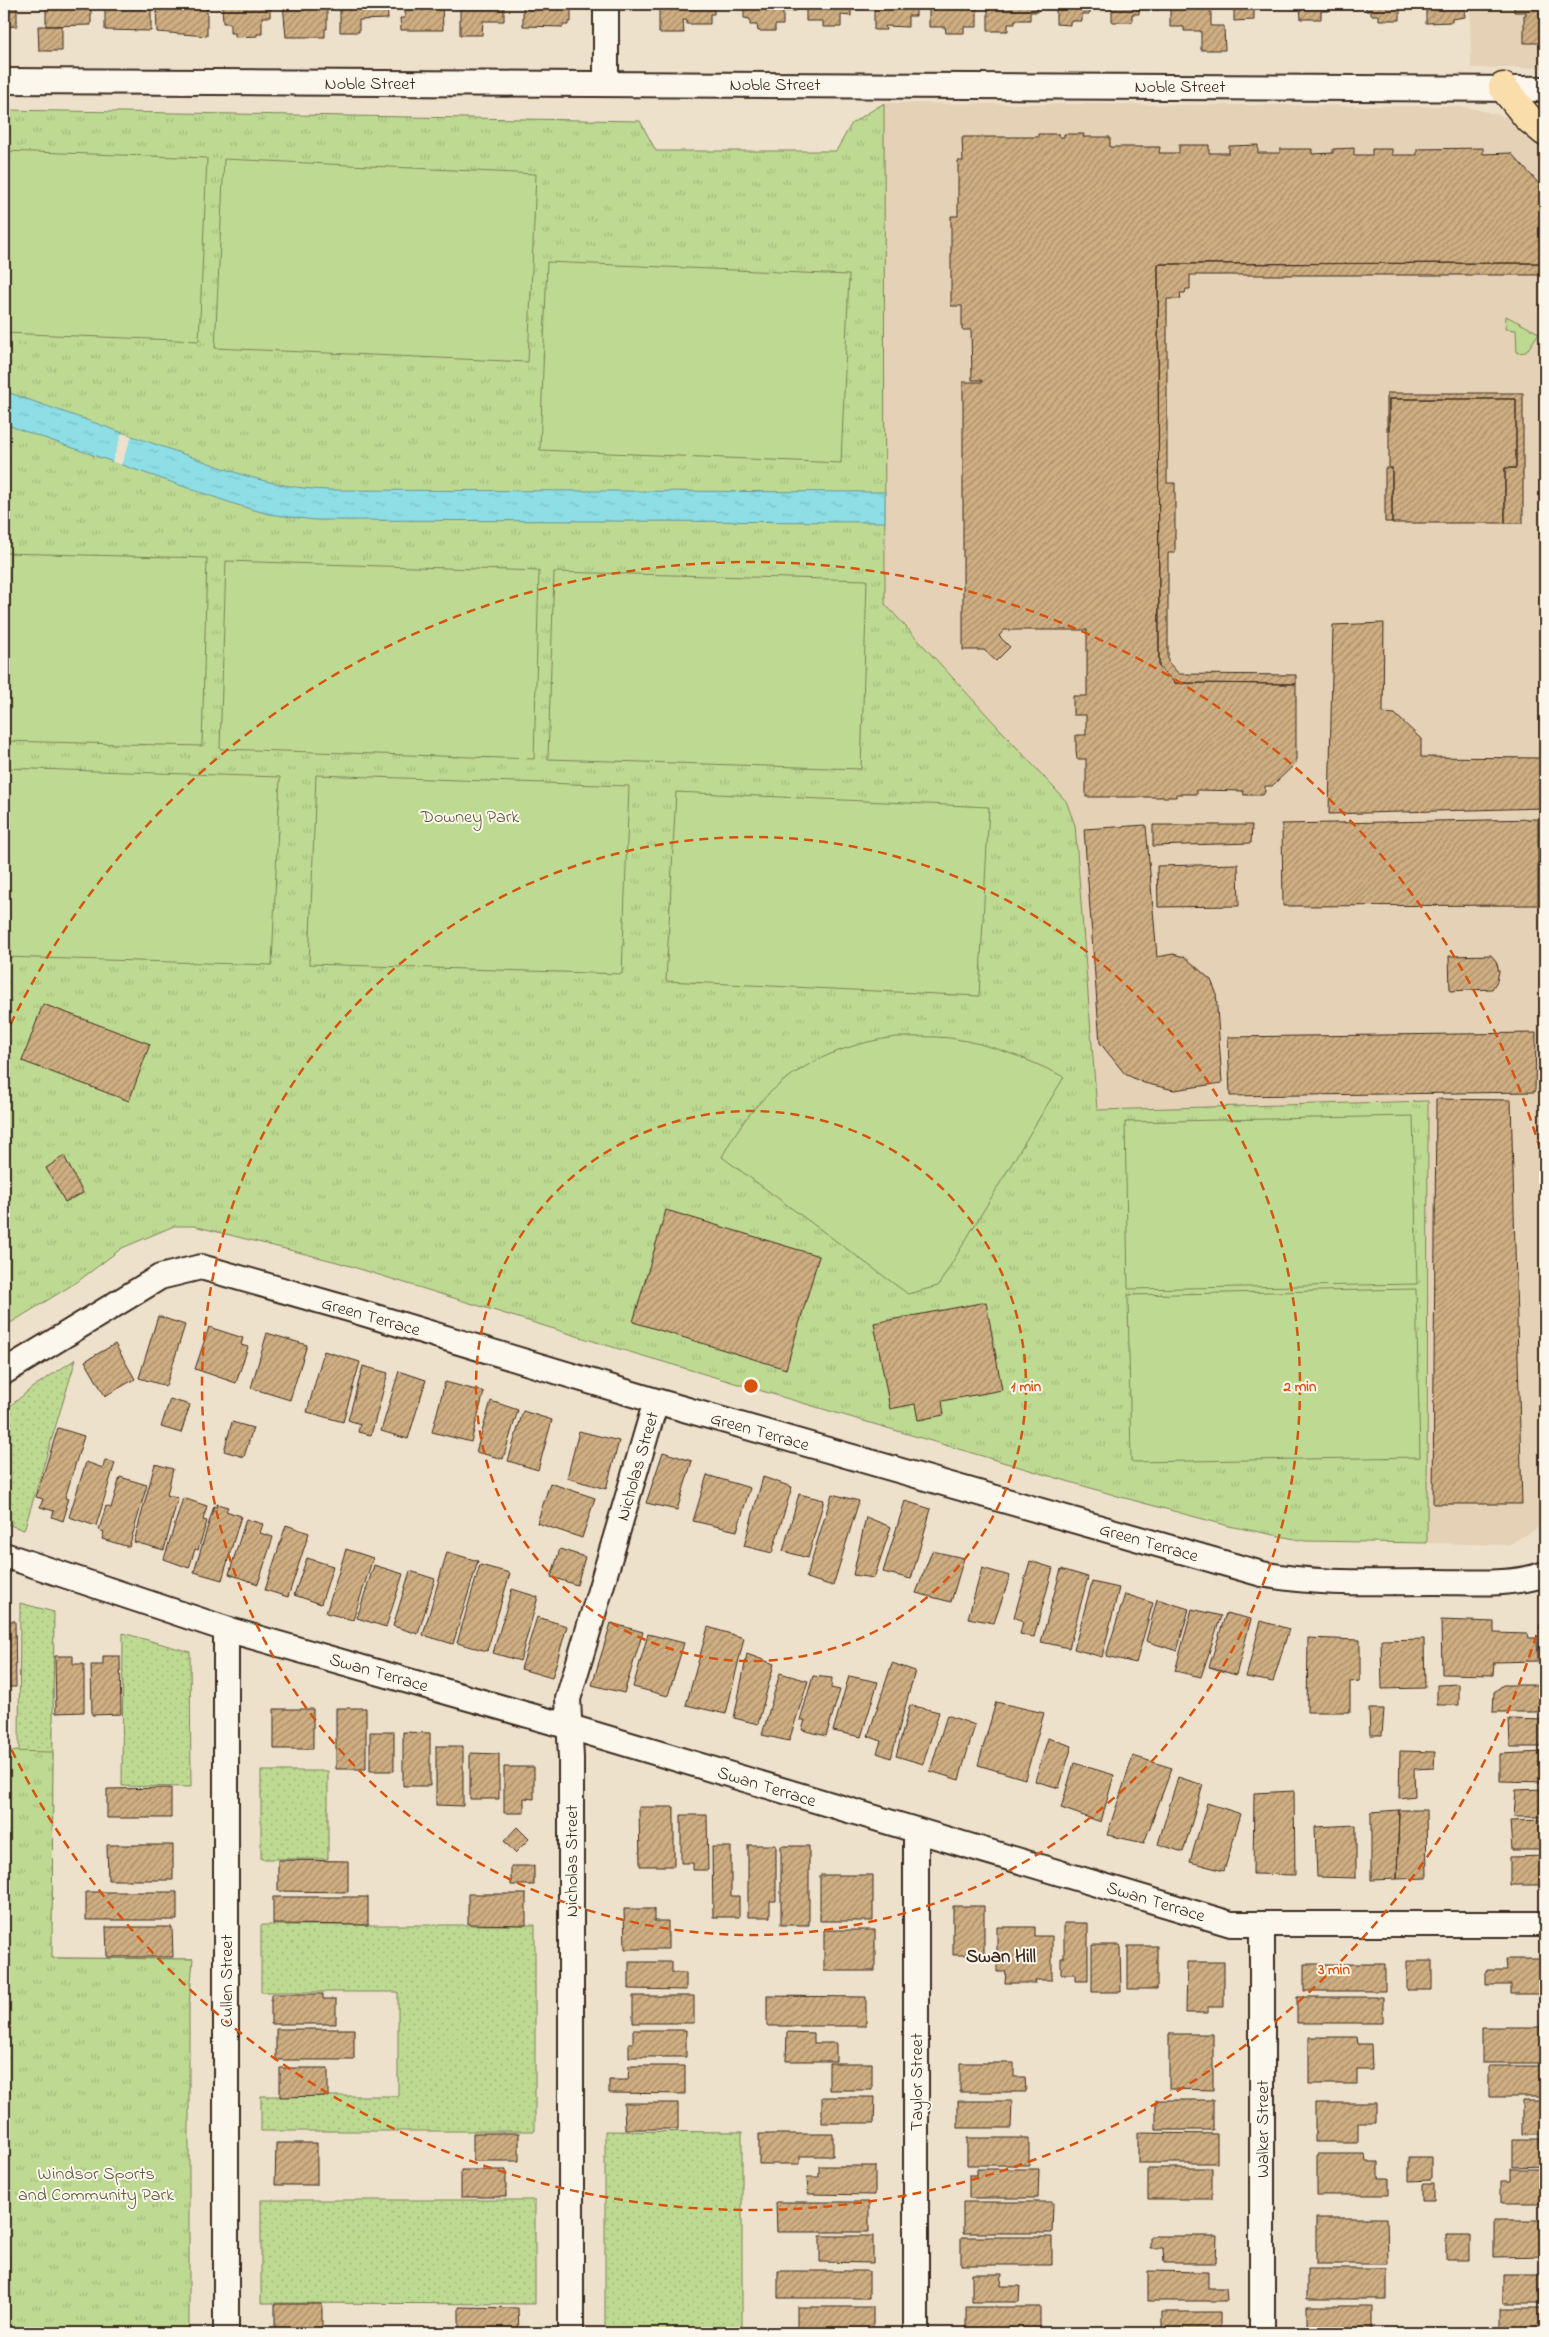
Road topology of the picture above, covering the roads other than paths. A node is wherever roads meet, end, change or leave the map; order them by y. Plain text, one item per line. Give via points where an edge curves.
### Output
1 (606, 4) edge
2 (4, 81) edge
3 (606, 84) junction
4 (1503, 87) junction
5 (1545, 89) edge
6 (1545, 132) edge
7 (4, 1372) edge
8 (656, 1401) junction
9 (4, 1555) edge
10 (1545, 1574) edge
11 (226, 1629) junction
12 (570, 1727) junction
13 (916, 1830) junction
14 (1262, 1924) junction
15 (1545, 1924) edge
16 (226, 2333) edge
17 (572, 2333) edge
18 (916, 2333) edge
19 (1262, 2333) edge

1 - 3 street
2 - 3 street, Noble Street
3 - 4 street, Noble Street
4 - 5 street, Noble Street
4 - 6 main road via 1528,118
7 - 8 street, Green Terrace via 160,1277 201,1267
8 - 10 street, Green Terrace via 1291,1580 1500,1582
8 - 12 street, Nicholas Street via 568,1699
9 - 11 street, Swan Terrace
11 - 12 street, Swan Terrace
11 - 16 street, Cullen Street
12 - 13 street, Swan Terrace
12 - 17 street, Nicholas Street
13 - 14 street, Swan Terrace via 1231,1924
13 - 18 street, Taylor Street
14 - 15 street, Swan Terrace
14 - 19 street, Walker Street

